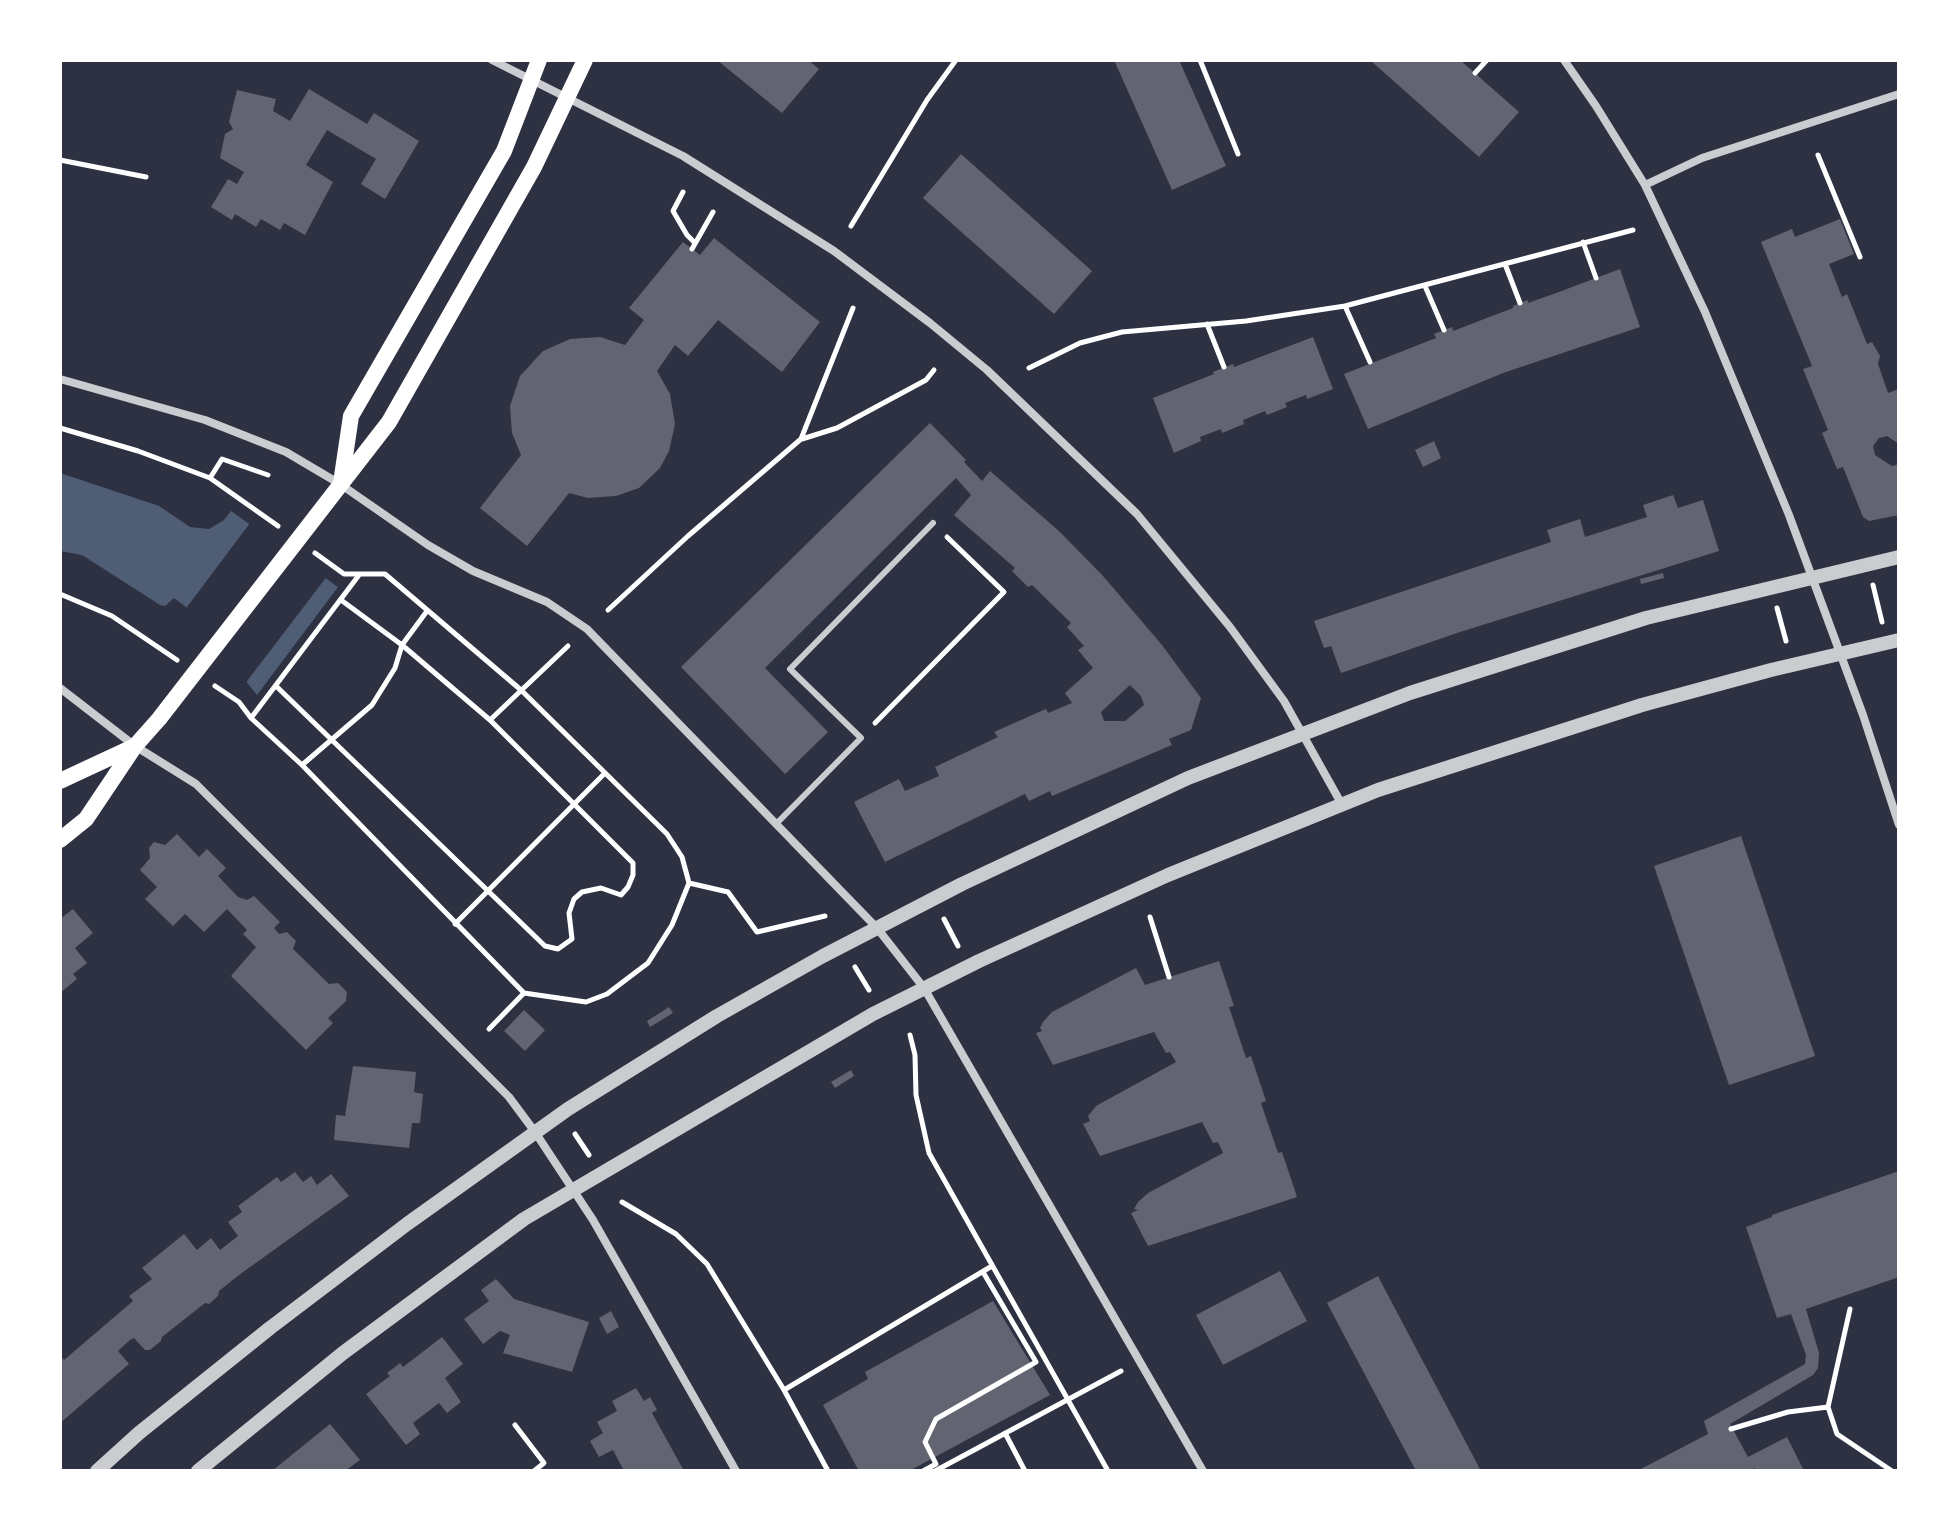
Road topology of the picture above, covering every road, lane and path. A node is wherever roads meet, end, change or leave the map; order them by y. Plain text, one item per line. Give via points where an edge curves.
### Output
1 (492, 60) edge
2 (539, 60) edge
3 (585, 60) edge
4 (956, 60) edge
5 (1200, 60) edge
6 (1487, 60) edge
7 (1564, 60) edge
8 (1475, 73) dead end
9 (531, 80) junction
10 (1899, 94) edge
11 (569, 98) junction
12 (1238, 154) dead end
13 (1818, 155) dead end
14 (60, 160) edge
15 (146, 177) dead end
16 (1645, 185) junction
17 (683, 192) dead end
18 (713, 212) dead end
19 (851, 226) dead end
20 (1633, 230) dead end
21 (1583, 242) junction
22 (1860, 257) dead end
23 (1505, 264) junction
24 (1596, 278) dead end
25 (1425, 286) junction
26 (1520, 303) dead end
27 (1345, 306) junction
28 (853, 308) dead end
29 (1207, 324) junction
30 (1444, 330) dead end
31 (1370, 362) dead end
32 (1224, 367) dead end
33 (1029, 368) dead end
34 (934, 370) dead end
35 (60, 379) edge
36 (60, 428) edge
37 (801, 439) junction
38 (268, 475) dead end
39 (210, 478) junction
40 (340, 484) junction
41 (933, 523) joint
42 (280, 527) dead end
43 (306, 538) junction
44 (1899, 557) edge
45 (360, 575) junction
46 (1811, 577) junction
47 (1872, 580) dead end
48 (60, 594) edge
49 (341, 600) junction
50 (1776, 603) dead end
51 (608, 610) dead end
52 (427, 611) junction
53 (1882, 626) dead end
54 (1899, 640) edge
55 (402, 645) junction
56 (568, 646) dead end
57 (1787, 647) dead end
58 (1840, 654) junction
59 (189, 668) dead end
60 (214, 685) dead end
61 (276, 686) junction
62 (60, 688) edge
63 (521, 690) junction
64 (251, 718) junction
65 (490, 720) junction
66 (1302, 732) junction
67 (333, 738) junction
68 (861, 738) junction
69 (135, 746) junction
70 (302, 765) junction
71 (605, 773) junction
72 (60, 781) edge
73 (1341, 803) junction
74 (574, 804) junction
75 (776, 824) junction
76 (1899, 825) edge
77 (60, 840) edge
78 (689, 883) junction
79 (487, 891) junction
80 (940, 911) dead end
81 (825, 916) dead end
82 (1150, 917) dead end
83 (455, 924) junction
84 (877, 928) junction
85 (961, 952) dead end
86 (851, 959) dead end
87 (1169, 977) dead end
88 (924, 988) junction
89 (524, 993) junction
90 (872, 995) dead end
91 (489, 1029) dead end
92 (910, 1035) dead end
93 (570, 1126) dead end
94 (535, 1132) junction
95 (593, 1160) dead end
96 (573, 1191) junction
97 (622, 1202) dead end
98 (992, 1266) junction
99 (983, 1272) junction
100 (1850, 1309) dead end
101 (1129, 1366) dead end
102 (784, 1390) junction
103 (1069, 1399) junction
104 (1828, 1407) junction
105 (515, 1425) dead end
106 (1731, 1429) dead end
107 (1005, 1433) junction
108 (97, 1471) edge
109 (198, 1471) edge
110 (534, 1471) edge
111 (736, 1471) edge
112 (828, 1471) edge
113 (923, 1471) edge
114 (935, 1471) edge
115 (1025, 1471) edge
116 (1108, 1471) edge
117 (1203, 1471) edge
118 (1892, 1471) edge

1 - 9 street
2 - 9 main road
3 - 11 main road
4 - 19 path
5 - 12 path
6 - 8 path
7 - 16 street
9 - 11 street
9 - 40 main road via 504,151 351,416
10 - 16 street via 1702,158
11 - 40 main road via 389,422
11 - 66 street via 683,156 834,251 987,370 1137,514 1230,627
13 - 22 path
14 - 15 path
16 - 46 street via 1705,312
17 - 18 path via 673,211 694,246
20 - 21 path
21 - 23 path
21 - 24 path
23 - 25 path
23 - 26 path
25 - 27 path
25 - 30 path
27 - 29 path
27 - 31 path
28 - 37 path
29 - 32 path
29 - 33 path via 1106,336
34 - 37 path via 926,380 850,421
35 - 40 street via 205,420 286,452
36 - 39 path
37 - 51 path
38 - 39 path via 222,459
39 - 42 path
40 - 43 main road
40 - 75 street via 473,571 567,613
41 - 68 lane via 790,669
41 - 68 path via 1004,592
43 - 45 path via 344,574
43 - 69 main road
44 - 46 street
45 - 49 path
45 - 52 path via 385,574
46 - 58 street
46 - 66 street via 1592,634
47 - 53 path
48 - 59 path via 112,616
49 - 55 path
49 - 61 path
50 - 57 path
52 - 55 path
52 - 63 path
54 - 58 street
55 - 65 path
55 - 67 path via 395,668 372,705
56 - 63 path
58 - 73 street via 1642,705
58 - 76 street
60 - 64 path
61 - 64 path
61 - 67 path
62 - 69 street
63 - 65 path
63 - 71 path
64 - 70 path
65 - 74 path
66 - 73 street
66 - 84 street via 1109,813
67 - 70 path
67 - 79 path
68 - 75 lane
69 - 72 main road
69 - 77 main road via 86,819
69 - 94 street via 196,784 509,1097
70 - 83 path
71 - 74 path
71 - 78 path via 667,834 682,857
73 - 88 street via 1107,901
74 - 79 path
74 - 79 path via 633,863 633,875 621,895 601,888 582,892 569,913 572,939 558,949 545,946
75 - 84 street
78 - 81 path via 728,892 757,932
78 - 89 path via 672,925 648,963 607,994 586,1002
79 - 83 path
80 - 85 path
82 - 87 path
83 - 89 path
84 - 88 street
84 - 94 street via 668,1045
86 - 90 path
88 - 96 street via 743,1088
88 - 117 street
89 - 91 path
92 - 98 path via 929,1153
93 - 95 path
94 - 96 street
94 - 108 street via 270,1328
96 - 109 street via 434,1284
96 - 111 street
97 - 102 path via 676,1234 707,1264
98 - 99 path
98 - 103 path
99 - 102 path
99 - 113 path via 1036,1362 936,1419 925,1442 936,1464
100 - 104 path
101 - 103 path
102 - 112 path
103 - 107 path
103 - 116 path
104 - 106 path
104 - 118 path via 1837,1434
105 - 110 path via 544,1463
107 - 114 path
107 - 115 path

